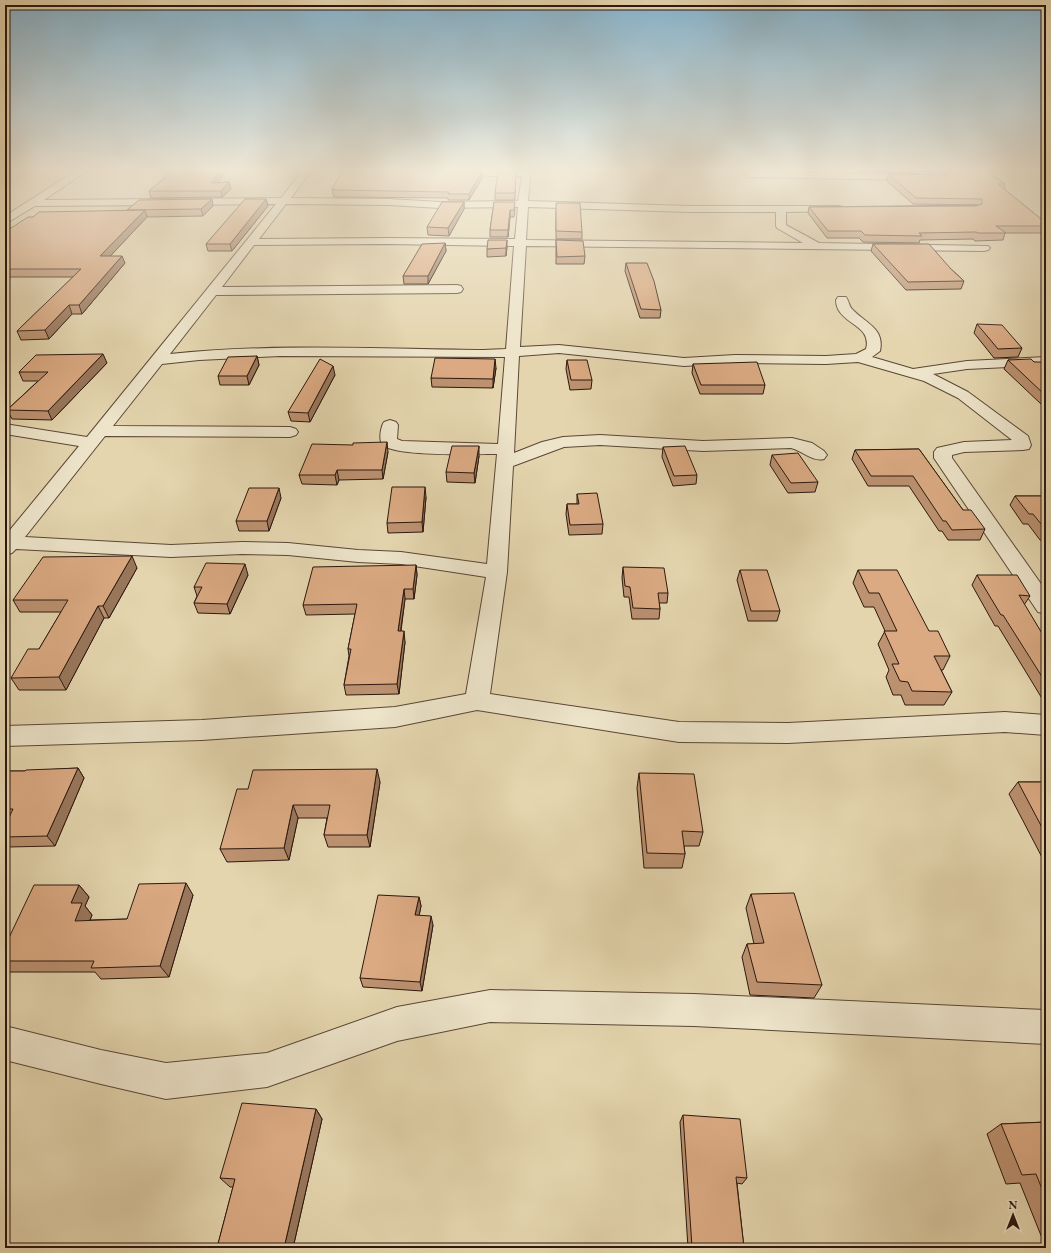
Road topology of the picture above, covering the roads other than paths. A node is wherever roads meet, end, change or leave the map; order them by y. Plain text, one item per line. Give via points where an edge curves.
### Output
1 (262, 228) edge
2 (521, 228) edge
3 (785, 228) edge
4 (252, 242) junction
5 (520, 243) junction
6 (818, 247) junction
7 (984, 248) dead end
8 (457, 289) dead end
9 (212, 291) junction
10 (842, 300) dead end
11 (512, 354) junction
12 (859, 358) junction
13 (158, 360) junction
14 (1046, 361) edge
15 (912, 373) junction
16 (390, 425) dead end
17 (5, 430) edge
18 (290, 432) dead end
19 (96, 437) junction
20 (818, 455) dead end
21 (505, 456) junction
22 (7, 544) edge
23 (498, 572) junction
24 (1046, 607) edge
25 (477, 701) junction
26 (1046, 725) edge
27 (5, 736) edge
28 (1046, 1027) edge
29 (5, 1043) edge

1 - 4 street
2 - 5 street
3 - 6 street
4 - 5 street
4 - 9 street
5 - 6 street
5 - 11 street
6 - 7 street
8 - 9 street
9 - 13 street
10 - 12 street via 844,309 871,332 875,342 873,351
11 - 12 street via 559,349 684,362
11 - 13 street via 336,350 217,354
11 - 21 street
12 - 15 street
13 - 19 street
14 - 15 street via 967,365
15 - 24 street via 929,378 963,395 1022,440 1023,445 964,447 943,452 943,458
16 - 21 street via 389,442 400,446
17 - 19 street
18 - 19 street
19 - 22 street
20 - 21 street via 806,447 792,443 703,446 600,440 563,442
21 - 23 street
22 - 23 street via 171,551 288,549 401,558
23 - 25 street
25 - 26 street via 678,732 788,733 1005,722
25 - 27 street via 394,717 202,730
28 - 29 street via 694,1010 490,1006 397,1024 267,1070 166,1081

